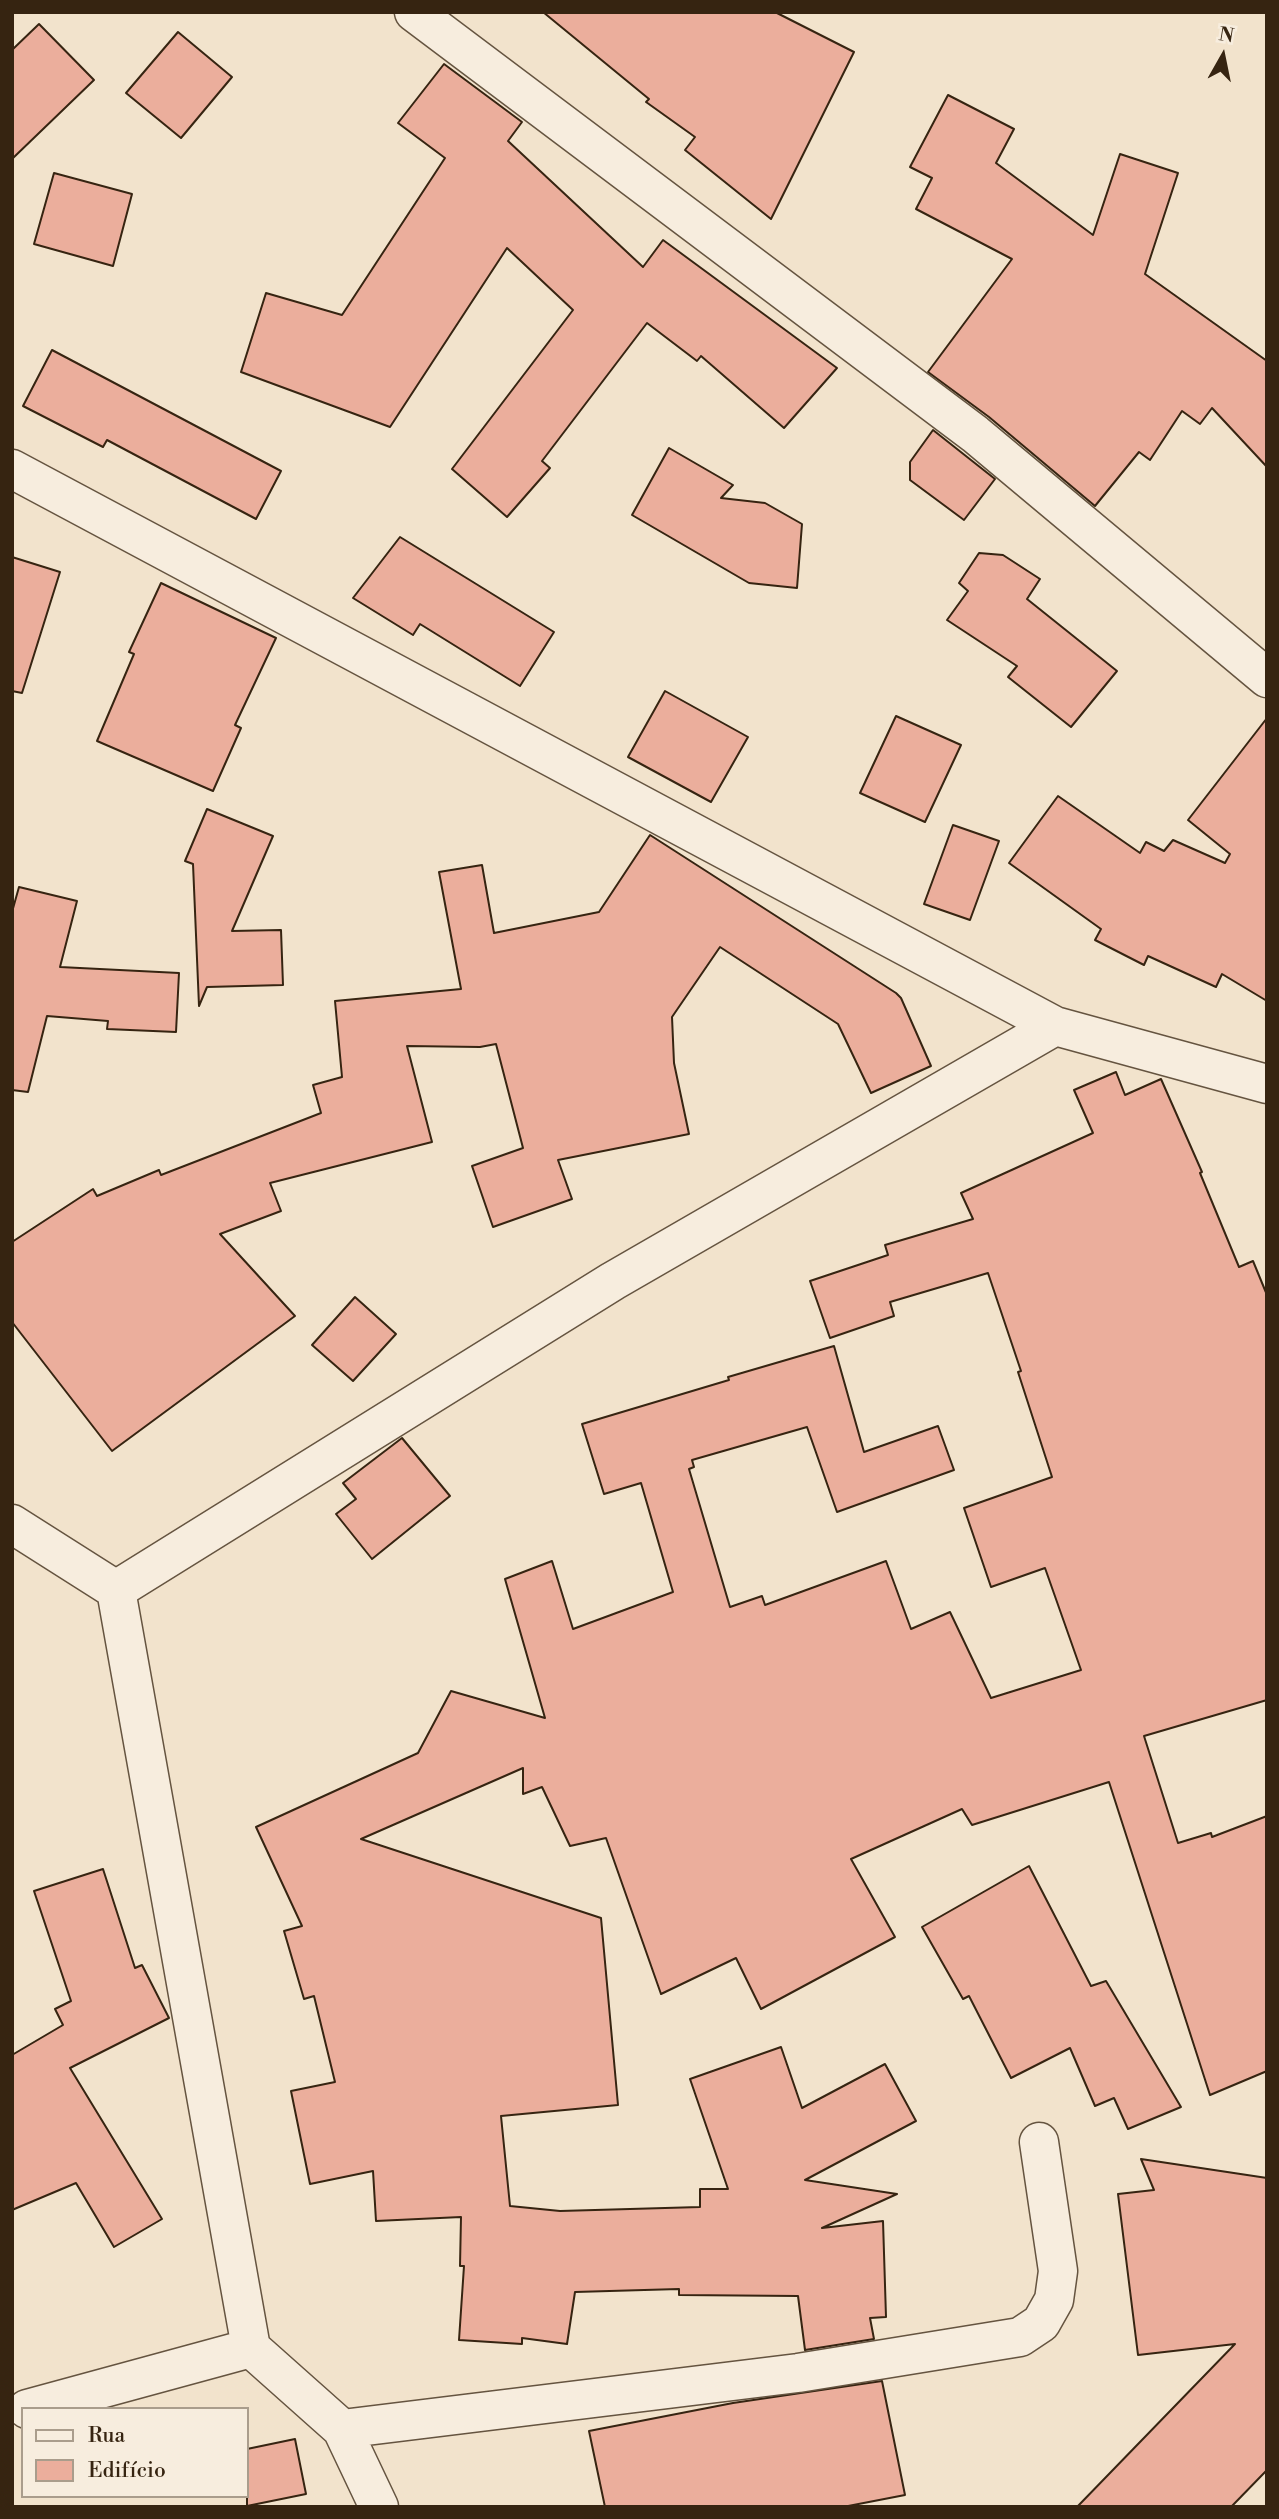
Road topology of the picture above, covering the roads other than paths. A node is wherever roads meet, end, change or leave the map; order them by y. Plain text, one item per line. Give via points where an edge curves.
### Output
1 (414, 12) edge
2 (12, 469) edge
3 (1267, 678) edge
4 (1055, 1026) junction
5 (1267, 1084) edge
6 (12, 1524) edge
7 (116, 1590) junction
8 (1039, 2142) dead end
9 (251, 2347) junction
10 (32, 2407) edge
11 (342, 2429) junction
12 (379, 2507) edge

1 - 3 street via 975,434
2 - 4 street
4 - 5 street
4 - 7 street via 613,1281
6 - 7 street
7 - 9 street
8 - 11 street via 1058,2271 1054,2300 1041,2323 1020,2337 798,2373
9 - 10 street
9 - 11 street
11 - 12 street

